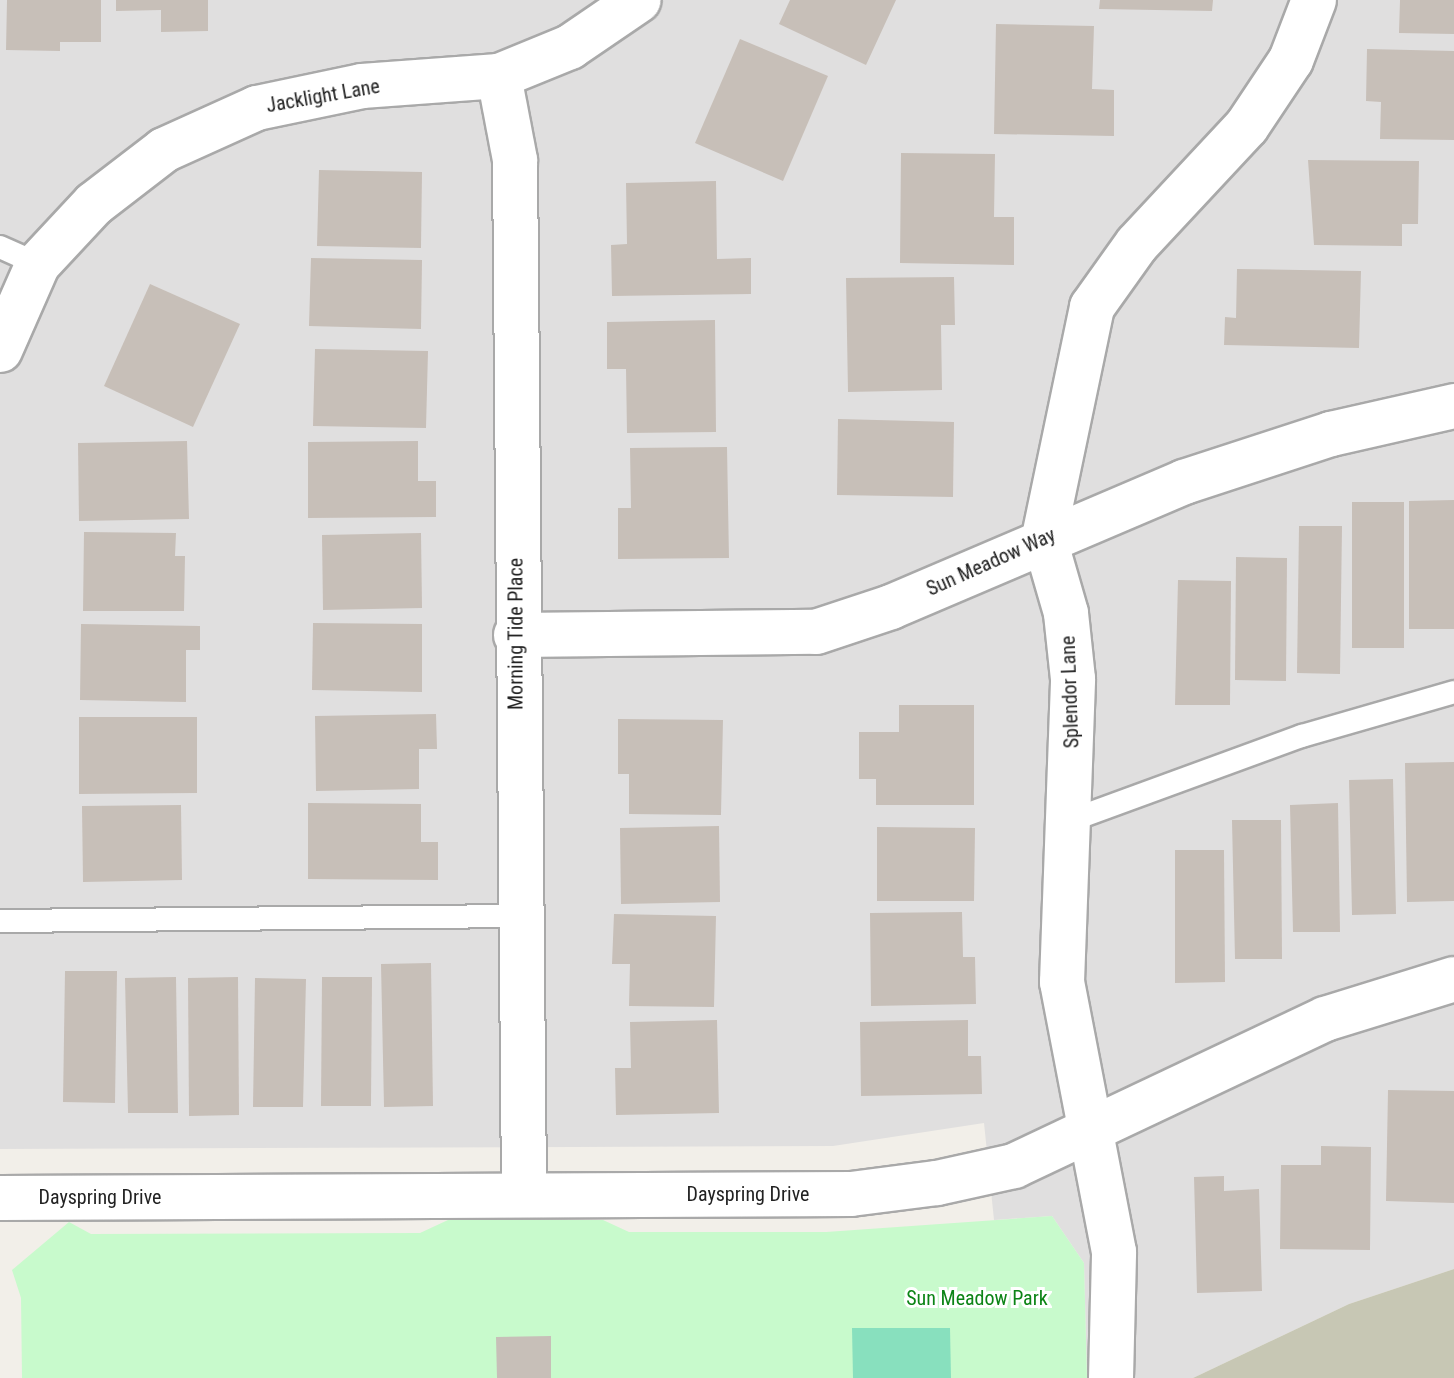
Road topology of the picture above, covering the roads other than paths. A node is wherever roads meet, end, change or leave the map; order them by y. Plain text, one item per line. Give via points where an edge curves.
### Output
1 (639, 0) edge
2 (1314, 0) edge
3 (499, 76) junction
4 (19, 255) edge
5 (0, 350) edge
6 (1454, 406) edge
7 (1044, 537) junction
8 (516, 635) junction
9 (1454, 692) edge
10 (1072, 820) junction
11 (518, 916) junction
12 (0, 921) edge
13 (1454, 979) edge
14 (1095, 1130) junction
15 (524, 1194) junction
16 (0, 1198) edge
17 (1111, 1371) edge

1 - 3 street, Jacklight Lane via 570,47
2 - 7 street, Splendor Lane via 1291,60 1247,126 1137,244 1092,307
3 - 4 street, Jacklight Lane via 362,86 257,108 164,150
3 - 8 street, Morning Tide Place via 515,160
4 - 5 street, Jacklight Lane
6 - 7 street, Sun Meadow Way via 1331,434
7 - 8 street, Sun Meadow Way via 891,607 816,632
7 - 10 street, Splendor Lane via 1066,613 1073,679
8 - 11 street, Morning Tide Place
9 - 10 lane via 1302,736
10 - 14 street, Splendor Lane via 1062,982 1075,1074
11 - 12 lane
11 - 15 street, Morning Tide Place
13 - 14 street, Dayspring Drive via 1325,1019
14 - 15 street, Dayspring Drive via 1014,1166 851,1194
14 - 17 street, Splendor Lane via 1114,1252
15 - 16 street, Dayspring Drive

